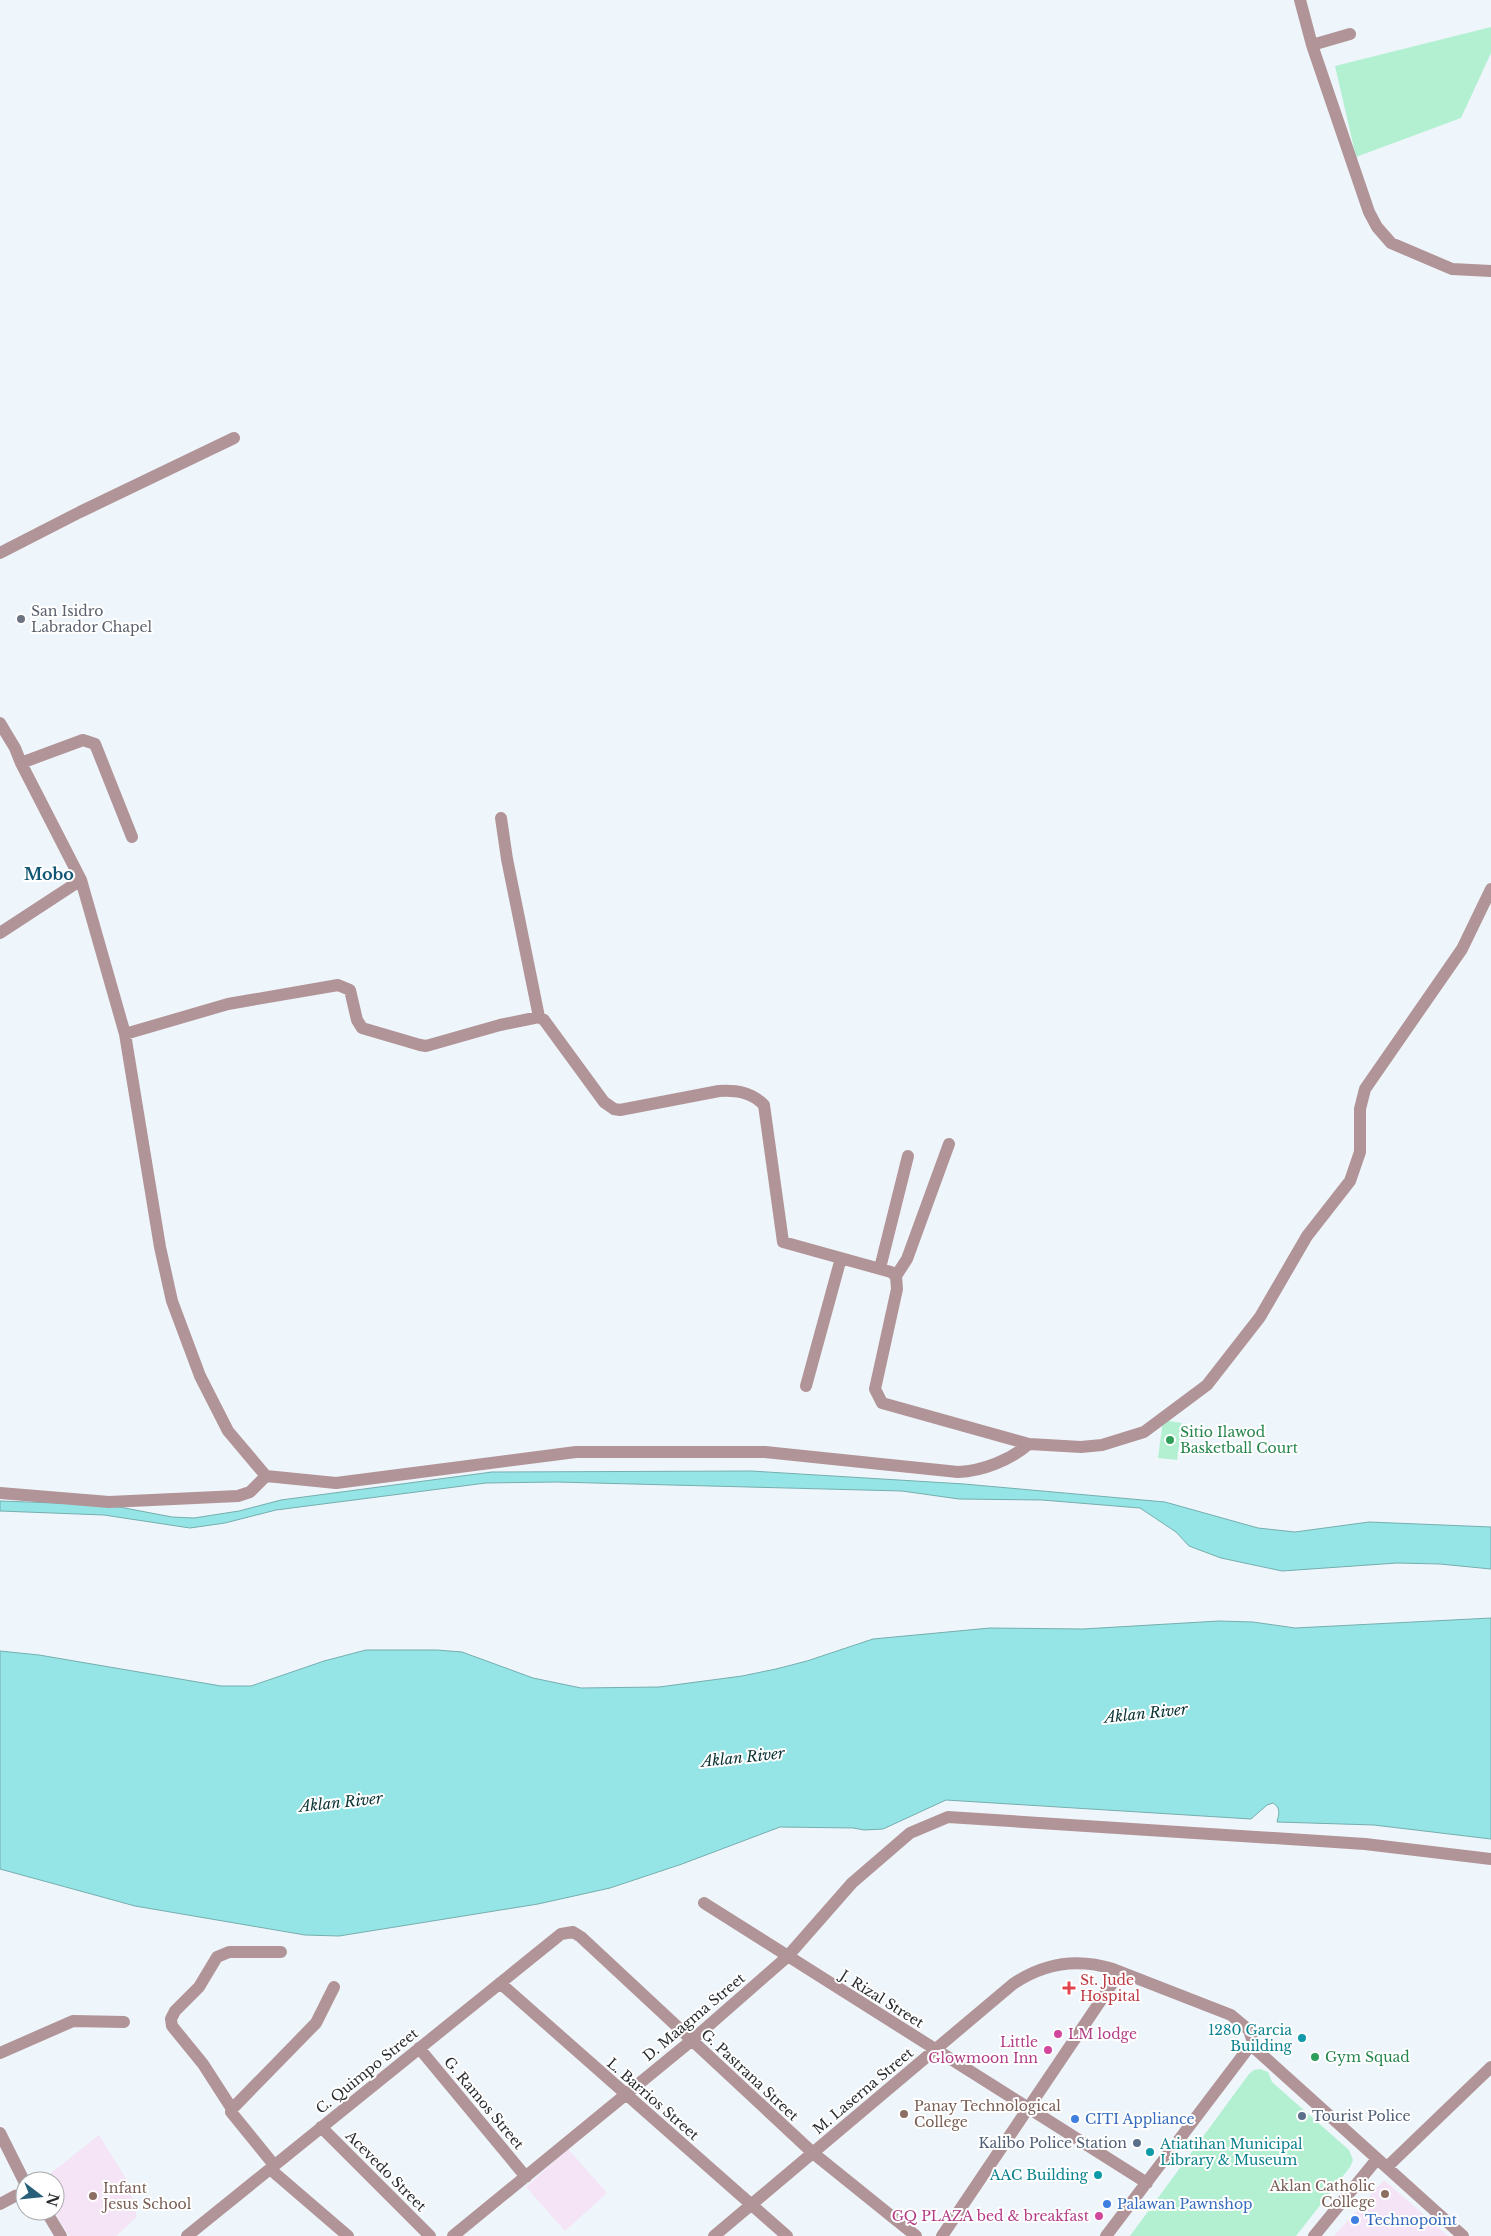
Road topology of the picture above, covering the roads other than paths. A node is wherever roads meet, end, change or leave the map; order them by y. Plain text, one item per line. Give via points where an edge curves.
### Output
1 (1300, 0) edge
2 (1350, 34) dead end
3 (1312, 46) junction
4 (1491, 271) edge
5 (234, 438) dead end
6 (0, 553) edge
7 (0, 723) edge
8 (21, 763) junction
9 (501, 818) dead end
10 (132, 837) dead end
11 (81, 880) junction
12 (1491, 889) edge
13 (0, 933) edge
14 (539, 1017) junction
15 (125, 1034) junction
16 (949, 1144) dead end
17 (908, 1156) dead end
18 (841, 1258) junction
19 (880, 1268) junction
20 (896, 1276) junction
21 (806, 1386) dead end
22 (1028, 1444) junction
23 (266, 1476) junction
24 (0, 1493) edge
25 (1491, 1859) edge
26 (704, 1904) dead end
27 (568, 1932) joint
28 (281, 1952) dead end
29 (787, 1957) junction
30 (1120, 1972) junction
31 (500, 1983) junction
32 (334, 1987) dead end
33 (124, 2022) dead end
34 (691, 2041) junction
35 (1252, 2044) junction
36 (419, 2048) junction
37 (935, 2050) junction
38 (0, 2053) edge
39 (1491, 2067) edge
40 (626, 2094) junction
41 (1028, 2108) junction
42 (232, 2109) junction
43 (321, 2127) junction
44 (0, 2132) edge
45 (813, 2153) junction
46 (1382, 2163) junction
47 (272, 2167) junction
48 (19, 2171) edge
49 (526, 2177) junction
50 (1147, 2183) junction
51 (15, 2196) edge
52 (0, 2204) edge
53 (751, 2205) junction
54 (52, 2221) edge
55 (61, 2236) edge
56 (186, 2236) edge
57 (348, 2236) edge
58 (430, 2236) edge
59 (453, 2236) edge
60 (714, 2236) edge
61 (787, 2236) edge
62 (916, 2236) edge
63 (942, 2236) edge
64 (1106, 2236) edge
65 (1314, 2236) edge
66 (1463, 2236) edge

1 - 3 street
2 - 3 street
3 - 4 street via 1377,227 1391,244 1416,255 1452,268
5 - 6 street
7 - 8 street
8 - 10 street via 83,740 95,744
8 - 11 street
9 - 14 street
11 - 13 street
11 - 15 street
12 - 22 street via 1462,949 1370,1081 1361,1100 1360,1152 1350,1181 1307,1236 1260,1317 1207,1385 1155,1425 1129,1438 1081,1447
14 - 15 street via 420,1045 362,1028 356,1020 350,990 338,985 228,1004
14 - 18 street via 604,1102 614,1109 719,1091 732,1090 756,1097 764,1105 767,1117 783,1242
15 - 23 street via 172,1301 200,1376 228,1431
16 - 20 street via 908,1259
17 - 19 street
18 - 19 street
18 - 21 street
19 - 20 street
20 - 22 street via 897,1289 875,1389 878,1399 890,1406
22 - 23 street via 1017,1454 973,1471 958,1472 764,1452 576,1452 336,1483
23 - 24 street via 250,1492 238,1496 109,1502
25 - 29 street, D. Maagma Street via 1365,1844 948,1817 910,1833 852,1883
26 - 29 street, J. Rizal Street
27 - 31 street, C. Quimpo Street via 561,1934
27 - 34 street, G. Pastrana Street via 577,1934
28 - 42 street via 229,1952 217,1957 199,1987 171,2019 172,2026 203,2064
29 - 34 street, D. Maagma Street
29 - 37 street, J. Rizal Street
30 - 35 street, M. Laserna Street via 1232,2015 1249,2030
30 - 37 street, M. Laserna Street via 1096,1964 1073,1962 1034,1972 1013,1984
30 - 41 street
31 - 36 street, C. Quimpo Street
31 - 40 street, L. Barrios Street
32 - 42 street via 316,2023
33 - 38 street via 73,2021
34 - 40 street, D. Maagma Street
34 - 45 street, G. Pastrana Street
35 - 46 street, M. Laserna Street
35 - 50 street
36 - 43 street, C. Quimpo Street
36 - 49 street, G. Ramos Street
37 - 41 street, J. Rizal Street
37 - 45 street, M. Laserna Street
39 - 46 street
40 - 49 street, D. Maagma Street
40 - 53 street, L. Barrios Street
41 - 50 street, J. Rizal Street
41 - 63 street
42 - 47 street via 231,2112
43 - 47 street, C. Quimpo Street
43 - 58 street, Acevedo Street
44 - 48 street
45 - 53 street, M. Laserna Street
45 - 62 street, G. Pastrana Street
46 - 65 street
46 - 66 street, M. Laserna Street
47 - 56 street, C. Quimpo Street
47 - 57 street
49 - 59 street, D. Maagma Street
50 - 64 street
51 - 52 street
53 - 60 street, M. Laserna Street
53 - 61 street, L. Barrios Street
54 - 55 street

